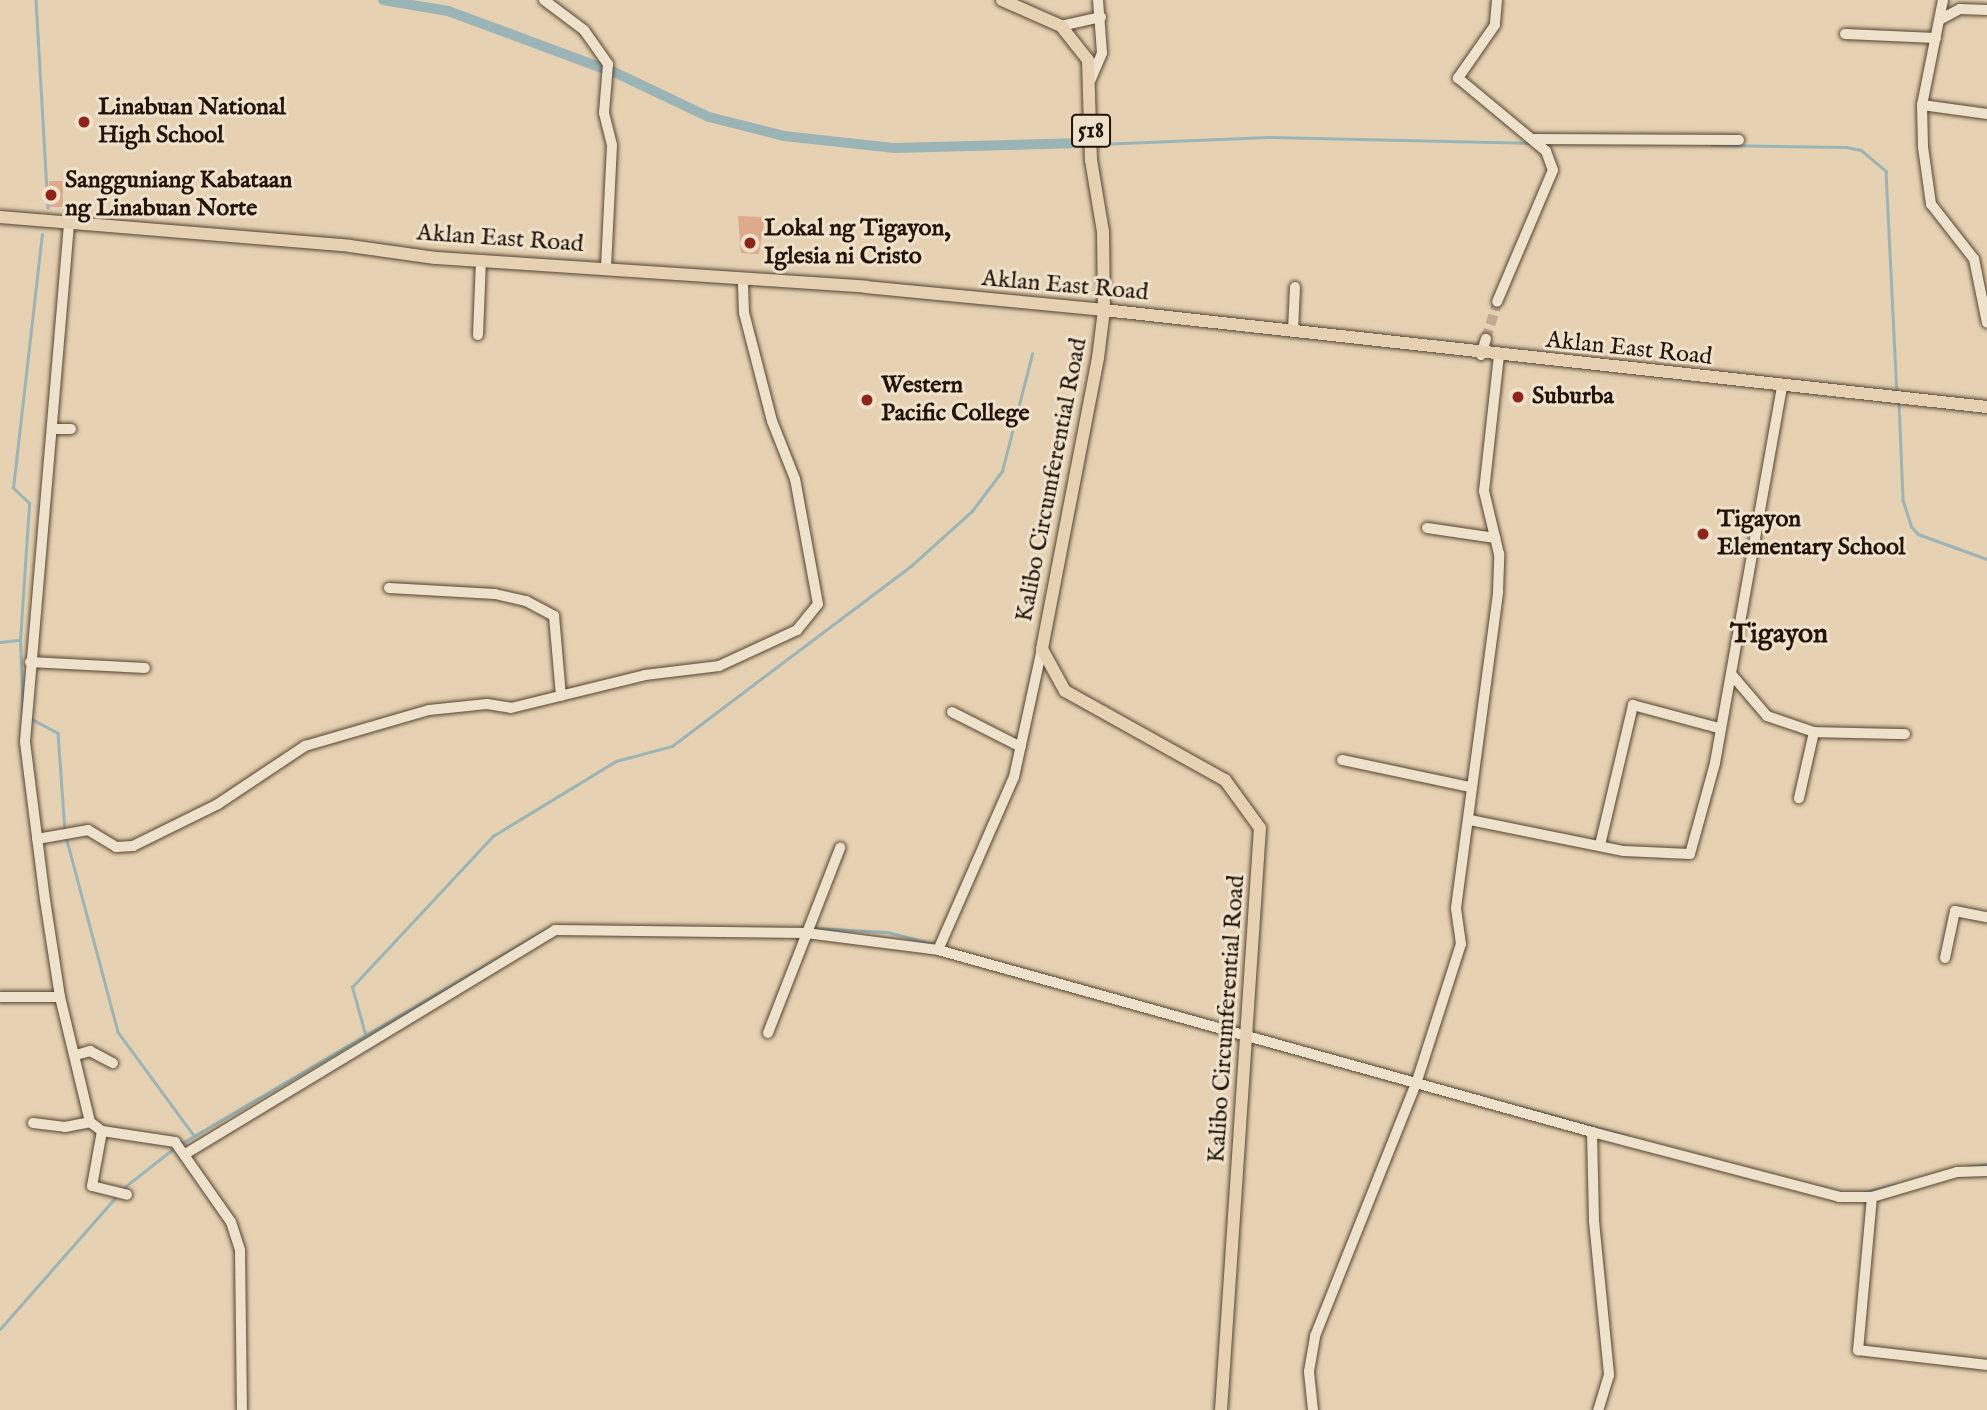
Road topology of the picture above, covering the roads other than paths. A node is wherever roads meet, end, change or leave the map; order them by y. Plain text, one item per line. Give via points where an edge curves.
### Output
1 (544, 0) edge
2 (1002, 0) edge
3 (1098, 0) edge
4 (1497, 0) edge
5 (1943, 0) edge
6 (1987, 10) edge
7 (1101, 17) junction
8 (1941, 19) junction
9 (1061, 26) junction
10 (1845, 34) dead end
11 (1936, 38) junction
12 (1091, 79) junction
13 (1922, 105) junction
14 (1987, 114) edge
15 (1534, 139) junction
16 (1739, 140) dead end
17 (0, 217) edge
18 (69, 224) junction
19 (481, 260) junction
20 (606, 268) junction
21 (743, 280) junction
22 (1295, 287) dead end
23 (1985, 291) edge
24 (1497, 302) tunnel mouth
25 (1104, 310) junction
26 (1987, 323) edge
27 (1293, 330) junction
28 (478, 335) dead end
29 (1486, 339) tunnel mouth
30 (1481, 355) junction
31 (1499, 356) junction
32 (1782, 388) junction
33 (1987, 407) edge
34 (52, 429) junction
35 (71, 429) dead end
36 (1427, 528) dead end
37 (1495, 538) junction
38 (389, 588) dead end
39 (1042, 649) junction
40 (30, 662) junction
41 (145, 668) dead end
42 (1732, 675) junction
43 (561, 696) junction
44 (952, 712) dead end
45 (1719, 728) junction
46 (1814, 732) junction
47 (1905, 734) dead end
48 (1021, 747) junction
49 (1342, 760) dead end
50 (1470, 787) junction
51 (1799, 798) dead end
52 (1471, 820) junction
53 (37, 839) junction
54 (1600, 845) junction
55 (841, 848) dead end
56 (1987, 917) edge
57 (806, 933) junction
58 (938, 950) junction
59 (1945, 958) dead end
60 (0, 997) edge
61 (60, 997) junction
62 (768, 1034) dead end
63 (1247, 1036) junction
64 (76, 1055) junction
65 (113, 1063) dead end
66 (1416, 1084) junction
67 (90, 1122) junction
68 (33, 1123) dead end
69 (102, 1131) junction
70 (1592, 1132) junction
71 (187, 1153) junction
72 (1987, 1171) edge
73 (127, 1195) dead end
74 (1872, 1197) junction
75 (1987, 1365) edge
76 (242, 1410) edge
77 (1222, 1410) edge
78 (1313, 1410) edge
79 (1598, 1410) edge

1 - 20 street via 584,30 608,64 604,113 612,145
2 - 9 main road, Kalibo Circumferential Road / 518
3 - 7 street
4 - 15 street via 1495,25 1458,78
5 - 8 street
6 - 8 street via 1960,9
7 - 9 street
7 - 12 street via 1101,63
8 - 11 street
9 - 12 main road, Kalibo Circumferential Road / 518 via 1082,48
10 - 11 street
11 - 13 street
12 - 25 main road, Kalibo Circumferential Road / 518 via 1091,160 1103,232
13 - 14 street
13 - 23 street via 1931,204 1974,259
15 - 16 street
15 - 24 street via 1546,151 1553,170
17 - 18 main road, Aklan East Road
18 - 19 main road, Aklan East Road
18 - 34 street
19 - 20 main road, Aklan East Road
19 - 28 street
20 - 21 main road, Aklan East Road
21 - 25 main road, Aklan East Road
21 - 43 street via 744,313 772,421 794,479 818,604 797,631 719,666 645,676
22 - 27 street
23 - 26 street
25 - 27 main road, Aklan East Road
25 - 39 main road, Kalibo Circumferential Road / 518
27 - 30 main road, Aklan East Road
29 - 30 street
30 - 31 main road, Aklan East Road
31 - 32 main road, Aklan East Road
31 - 37 street via 1484,491
32 - 33 main road, Aklan East Road
32 - 42 street
34 - 35 street
34 - 40 street
36 - 37 street
37 - 50 street via 1499,554 1493,645
38 - 43 street via 495,594 526,601 554,617
39 - 48 street
39 - 63 main road, Kalibo Circumferential Road via 1065,691 1225,780 1260,828
40 - 41 street
40 - 53 street via 25,742
42 - 45 street
42 - 46 street via 1767,716
43 - 53 street via 511,708 487,704 429,710 305,746 218,804 134,846 116,846 88,830
44 - 48 street
45 - 54 street via 1715,763 1690,854
45 - 54 street via 1633,705
46 - 47 street
46 - 51 street
48 - 58 street via 1014,777
49 - 50 street
50 - 52 street
52 - 54 street
52 - 66 street via 1456,908 1459,954
53 - 61 street
55 - 57 street
56 - 59 street via 1955,911
57 - 58 street
57 - 62 street
57 - 71 street via 555,930
58 - 63 street
60 - 61 street
61 - 64 street
63 - 66 street
63 - 77 main road, Kalibo Circumferential Road
64 - 65 street via 90,1051
64 - 67 street
66 - 70 street
66 - 78 street via 1315,1336 1309,1371
67 - 68 street via 65,1127
67 - 69 street
69 - 71 street via 159,1136
69 - 73 street via 92,1186
70 - 74 street via 1839,1197
70 - 79 street via 1594,1221 1609,1375
71 - 76 street via 231,1222 240,1250
72 - 74 street via 1957,1172
74 - 75 street via 1858,1350

